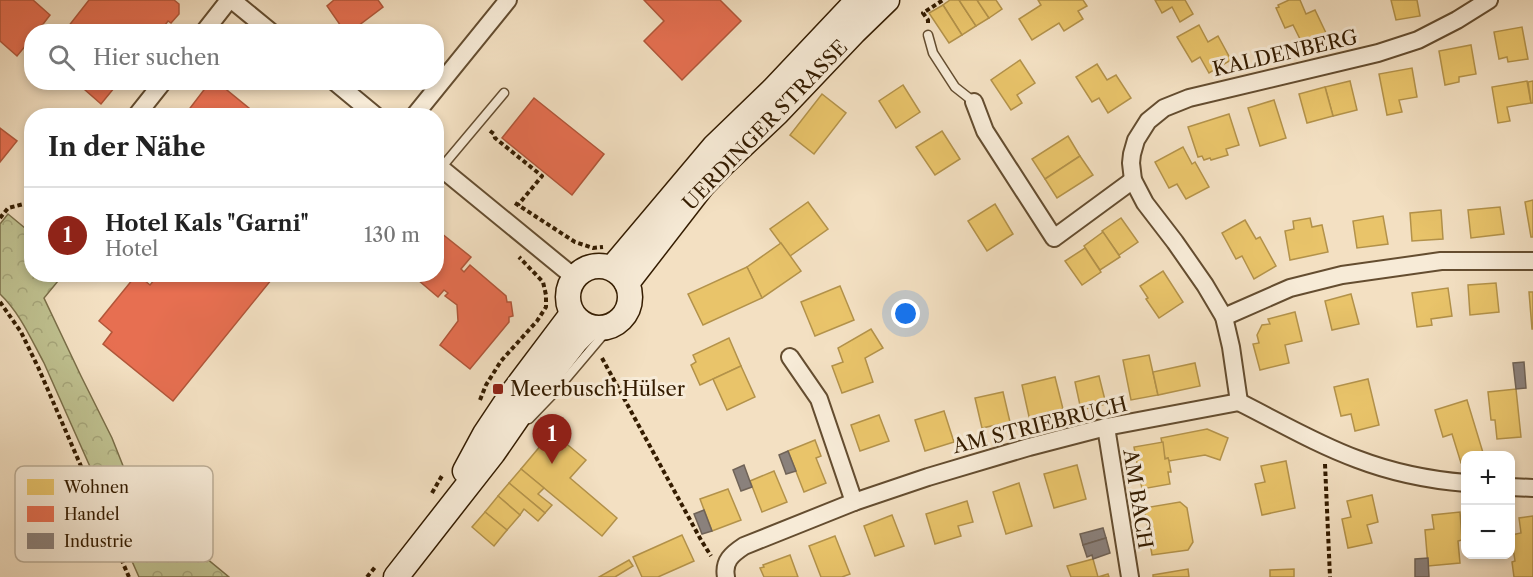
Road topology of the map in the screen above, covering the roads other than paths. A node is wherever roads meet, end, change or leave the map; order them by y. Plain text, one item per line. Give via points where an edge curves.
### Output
1 (231, 0) edge
2 (507, 0) edge
3 (858, 0) edge
4 (887, 0) edge
5 (1489, 0) edge
6 (211, 24) edge
7 (261, 24) edge
8 (928, 35) road end
9 (444, 79) edge
10 (157, 90) edge
11 (345, 90) edge
12 (435, 90) edge
13 (504, 93) dead end
14 (974, 102) joint
15 (142, 108) edge
16 (366, 108) edge
17 (420, 108) edge
18 (444, 161) edge
19 (444, 170) edge
20 (1133, 180) junction
21 (1533, 261) edge
22 (619, 275) junction
23 (574, 277) junction
24 (1224, 316) junction
25 (590, 329) junction
26 (790, 357) dead end
27 (1239, 402) junction
28 (1106, 427) junction
29 (1461, 483) edge
30 (1515, 487) edge
31 (1533, 488) edge
32 (854, 502) junction
33 (452, 504) junction
34 (396, 577) edge
35 (726, 577) edge
36 (1130, 577) edge

1 - 6 street
1 - 7 street
2 - 9 street
3 - 22 street, UERDINGER STRASSE via 714,147
4 - 22 street, UERDINGER STRASSE
5 - 20 street, KALDENBERG via 1418,40 1388,50 1189,98 1164,108 1148,121 1136,140 1131,163
8 - 14 lane via 933,52 955,87
10 - 15 street
11 - 16 street
12 - 17 street
13 - 18 lane
14 - 20 street via 985,131 1054,238
19 - 23 street
20 - 24 street
21 - 24 street via 1441,261 1342,275 1290,288
22 - 23 street via 602,266 591,266
22 - 25 street via 630,292 624,318 617,324
23 - 25 street via 567,302
24 - 27 street
25 - 33 street via 576,341
25 - 33 street via 511,395 466,467
26 - 32 street via 819,399
27 - 28 street, AM STRIEBRUCH
27 - 29 street via 1356,459
28 - 32 street, AM STRIEBRUCH
28 - 36 street, AM BACH
30 - 31 street
32 - 35 street, AM STRIEBRUCH via 744,546 726,563
33 - 34 street

